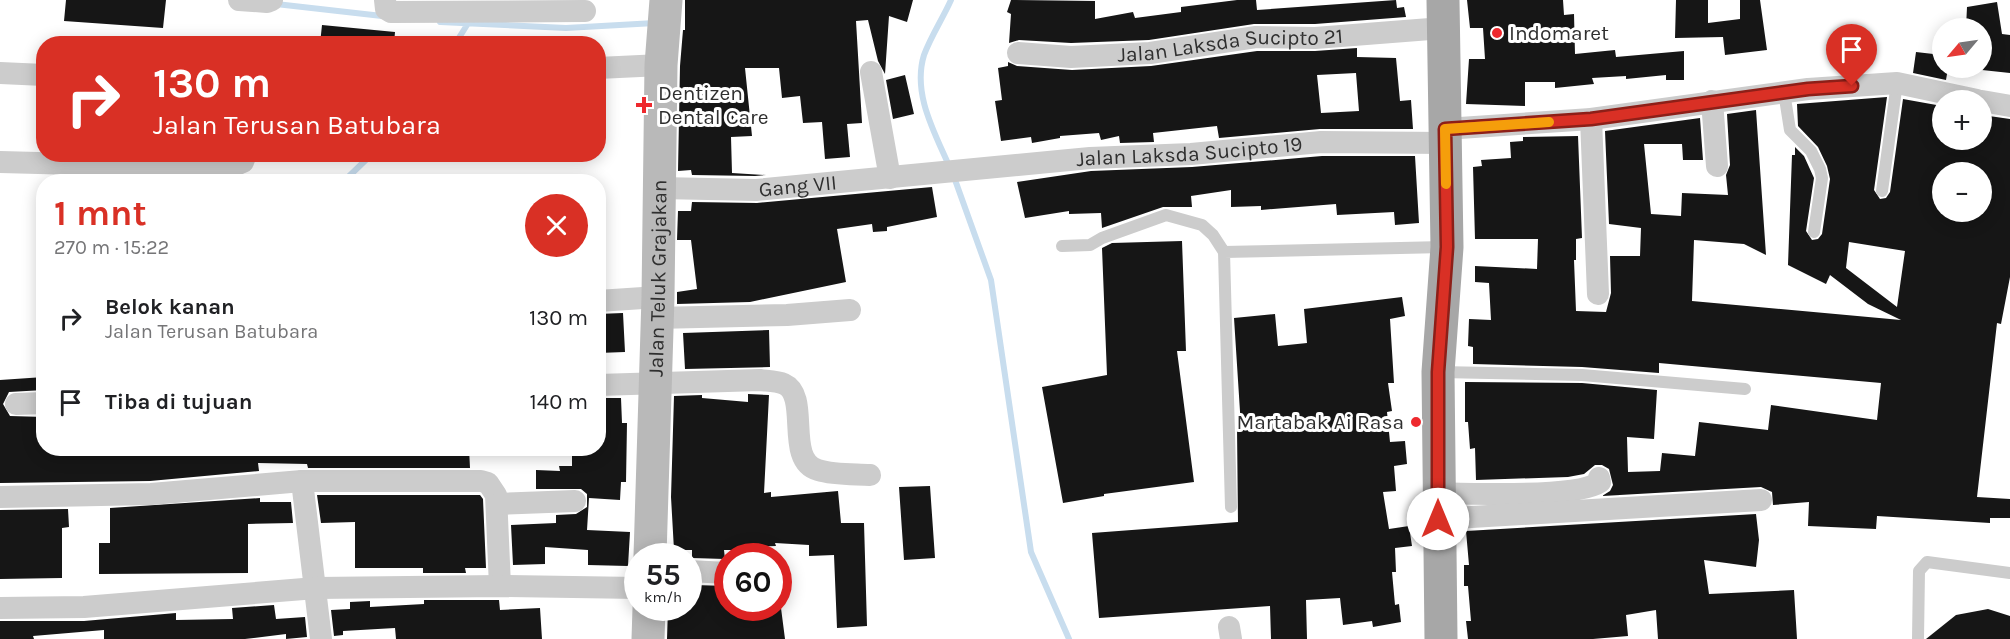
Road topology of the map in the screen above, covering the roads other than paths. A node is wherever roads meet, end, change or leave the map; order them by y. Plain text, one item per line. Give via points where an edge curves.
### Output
1 (239, 0) edge
2 (272, 0) edge
3 (385, 0) edge
4 (666, 0) edge
5 (495, 6) edge
6 (585, 11) dead end
7 (1443, 14) edge
8 (1018, 53) dead end
9 (661, 65) junction
10 (606, 68) edge
11 (872, 72) dead end
12 (0, 73) edge
13 (36, 75) edge
14 (1897, 83) junction
15 (1932, 91) edge
16 (1784, 92) junction
17 (1712, 101) junction
18 (1992, 103) edge
19 (2010, 106) edge
20 (1591, 119) junction
21 (1445, 136) junction
22 (0, 162) edge
23 (243, 162) edge
24 (1717, 166) dead end
25 (935, 175) joint
26 (890, 178) junction
27 (660, 188) junction
28 (1882, 191) dead end
29 (1814, 232) dead end
30 (1062, 246) dead end
31 (1447, 247) junction
32 (1224, 252) junction
33 (1598, 294) dead end
34 (606, 302) edge
35 (657, 308) junction
36 (850, 310) dead end
37 (1438, 372) junction
38 (654, 383) junction
39 (606, 385) edge
40 (1745, 389) dead end
41 (36, 403) edge
42 (16, 404) dead end
43 (870, 476) dead end
44 (1599, 478) dead end
45 (302, 481) junction
46 (0, 497) edge
47 (1761, 500) dead end
48 (575, 501) dead end
49 (498, 504) junction
50 (1440, 506) junction
51 (1231, 507) dead end
52 (650, 543) edge
53 (2010, 573) edge
54 (500, 586) junction
55 (316, 588) junction
56 (624, 588) edge
57 (0, 608) edge
58 (649, 621) edge
59 (321, 639) edge
60 (648, 639) edge
61 (1441, 639) edge
62 (1918, 639) edge

1 - 2 street
3 - 5 street via 386,9 391,12
4 - 9 street, Jalan Teluk Grajakan
5 - 6 street
7 - 8 street, Jalan Laksda Sucipto 21 via 1315,38 1256,37 1150,53 1071,57
7 - 21 main road
9 - 10 street
9 - 27 street, Jalan Teluk Grajakan
11 - 26 street
12 - 13 street
14 - 15 street, Jalan Laksda Sucipto 19
14 - 16 street, Jalan Laksda Sucipto 19
14 - 28 lane
16 - 17 street, Jalan Laksda Sucipto 19
16 - 29 lane via 1790,130 1811,151 1822,178
17 - 20 street, Jalan Laksda Sucipto 19
17 - 24 street
18 - 19 street, Jalan Laksda Sucipto 19
20 - 21 street, Jalan Laksda Sucipto 19
20 - 33 street
21 - 25 street, Jalan Laksda Sucipto 19 via 980,168
21 - 31 main road
22 - 23 street via 229,168
25 - 26 street, Gang VII
26 - 27 street, Gang VII via 756,190
27 - 35 street, Jalan Teluk Grajakan
30 - 32 lane via 1090,245 1166,215 1202,225
31 - 32 lane
31 - 37 main road
32 - 51 lane
34 - 35 street
35 - 36 street via 787,315
35 - 38 street, Jalan Teluk Grajakan
37 - 40 lane via 1582,375
37 - 50 main road
38 - 39 street
38 - 43 street via 760,380 784,384 795,395 806,462 817,470
38 - 52 street, Jalan Teluk Grajakan
41 - 42 street
44 - 50 street via 1595,486 1488,494
45 - 46 street via 151,494
45 - 49 street via 481,481 491,486
45 - 55 street
47 - 50 street
48 - 49 street
49 - 54 street
50 - 61 main road
53 - 62 lane via 1927,562 1919,571
54 - 55 street
54 - 56 street
55 - 57 street via 84,607
55 - 59 street
58 - 60 street

